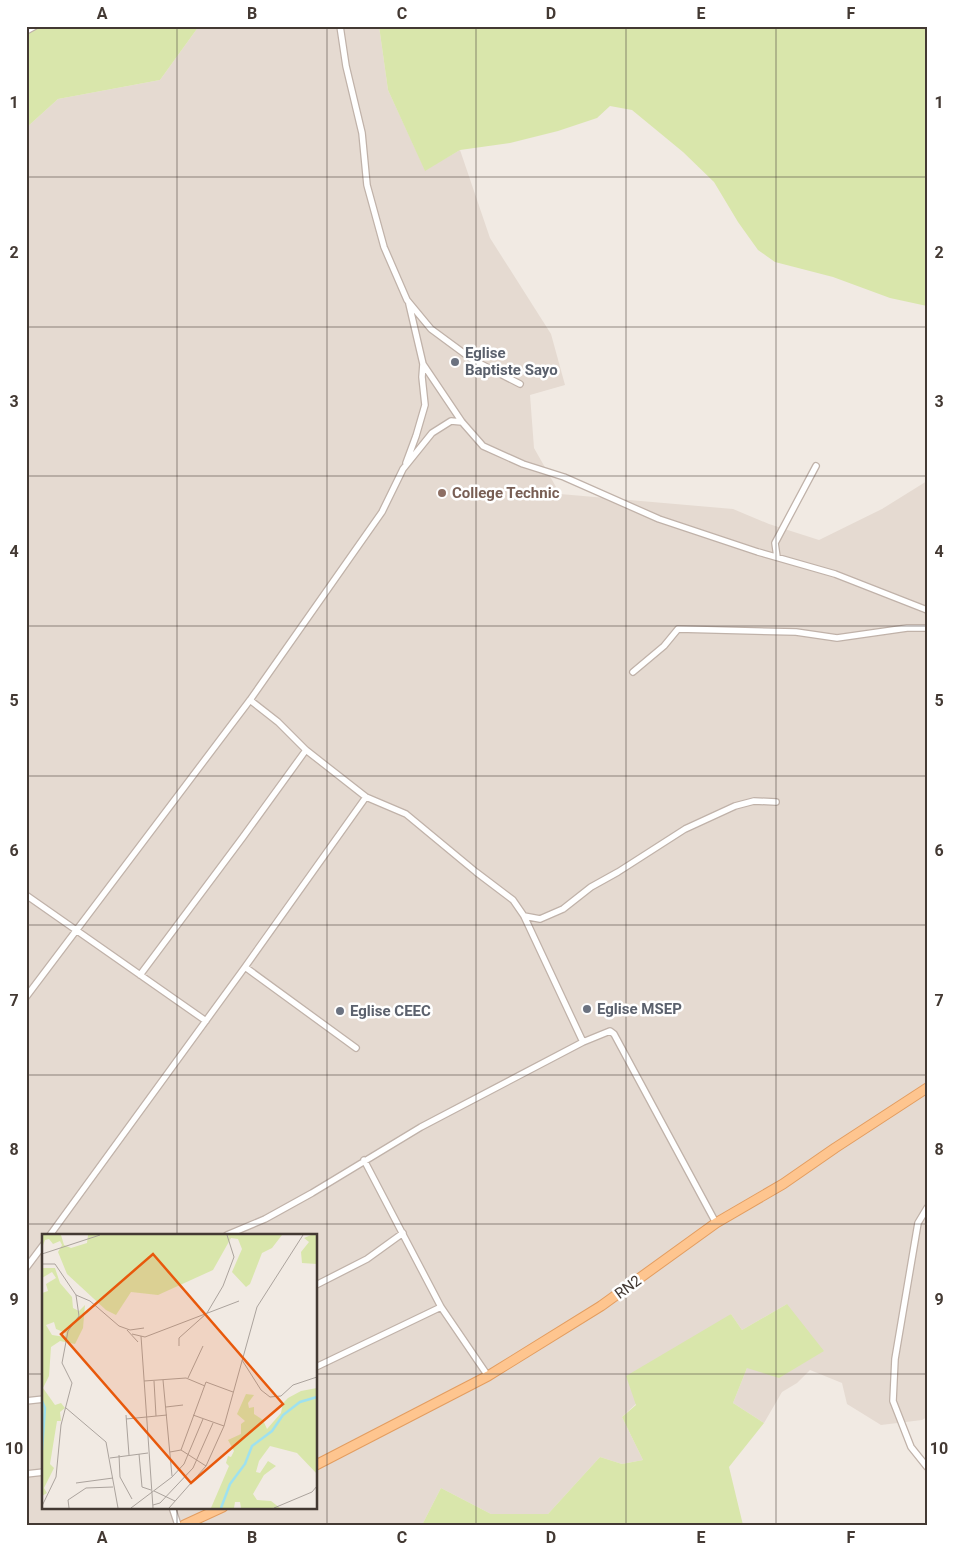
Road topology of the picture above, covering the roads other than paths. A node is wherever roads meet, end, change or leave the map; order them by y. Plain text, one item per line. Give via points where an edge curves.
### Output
1 (35, 26) edge
2 (340, 26) edge
3 (26, 32) edge
4 (408, 302) junction
5 (423, 364) junction
6 (520, 384) dead end
7 (462, 422) junction
8 (816, 466) dead end
9 (403, 469) junction
10 (777, 557) junction
11 (927, 610) edge
12 (927, 628) edge
13 (633, 672) dead end
14 (250, 700) junction
15 (306, 750) junction
16 (366, 797) junction
17 (776, 802) dead end
18 (26, 894) edge
19 (524, 916) junction
20 (77, 930) junction
21 (245, 967) junction
22 (140, 975) junction
23 (26, 997) edge
24 (206, 1021) junction
25 (583, 1042) junction
26 (356, 1048) dead end
27 (927, 1088) edge
28 (364, 1160) junction
29 (927, 1208) edge
30 (716, 1223) junction
31 (403, 1233) junction
32 (51, 1234) edge
33 (228, 1234) edge
34 (42, 1247) edge
35 (38, 1253) junction
36 (42, 1256) edge
37 (26, 1268) edge
38 (318, 1284) edge
39 (440, 1307) junction
40 (318, 1366) edge
41 (488, 1376) junction
42 (42, 1399) edge
43 (26, 1401) edge
44 (318, 1464) edge
45 (927, 1467) edge
46 (42, 1472) edge
47 (26, 1474) edge
48 (172, 1508) edge
49 (221, 1508) edge
50 (178, 1525) edge
51 (184, 1525) edge

1 - 3 street
2 - 4 street via 362,132 367,185 384,247
4 - 5 street
4 - 6 street via 429,327 473,360
5 - 7 street
5 - 9 street via 424,405
7 - 9 street via 451,422 432,433
7 - 10 street via 483,446 523,464 564,477 659,520
8 - 10 street via 776,543
9 - 14 street via 382,512
10 - 11 street via 836,574
12 - 13 street via 837,638 796,632 678,630
14 - 15 street
14 - 20 street
15 - 16 street
15 - 22 street
16 - 19 street via 406,814 513,900
16 - 21 street
17 - 19 street via 754,801 685,829 590,887 563,909 540,919
18 - 20 street
19 - 25 street
20 - 22 street
20 - 23 street
21 - 24 street
21 - 26 street
22 - 24 street
24 - 32 street
25 - 28 street
25 - 30 street via 610,1031 614,1034
27 - 30 main road, RN2 via 783,1184
28 - 31 street
28 - 33 street via 265,1219
29 - 45 street via 918,1223 894,1359 893,1401 911,1447
30 - 41 main road, RN2 via 601,1306
31 - 38 street via 368,1259
31 - 39 street
34 - 35 street
35 - 36 street
35 - 37 street
39 - 40 street
39 - 41 street
41 - 44 main road, RN2
42 - 43 street
46 - 47 street
48 - 50 street
49 - 51 main road

